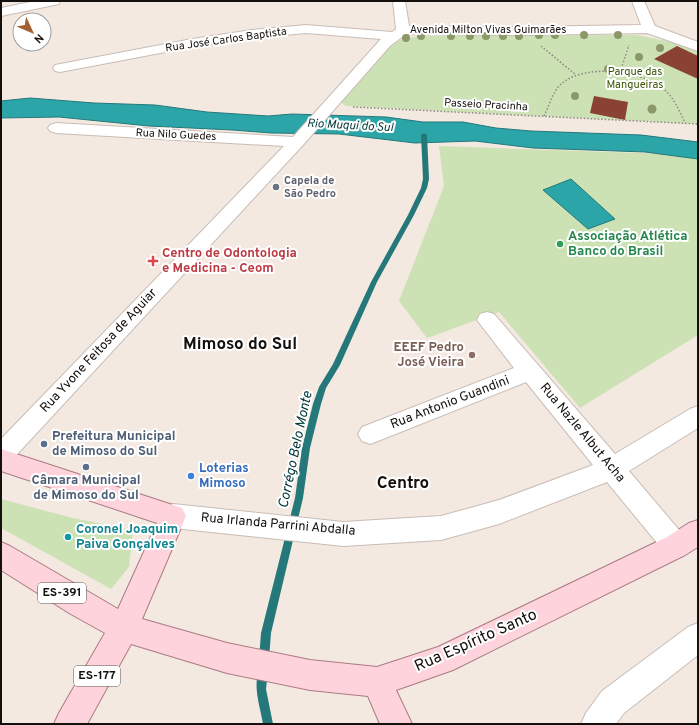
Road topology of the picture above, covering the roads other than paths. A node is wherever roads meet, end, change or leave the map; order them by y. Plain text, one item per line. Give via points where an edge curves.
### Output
1 (54, 1) edge
2 (399, 1) edge
3 (638, 1) edge
4 (1, 12) edge
5 (649, 28) junction
6 (399, 33) junction
7 (698, 46) edge
8 (60, 68) dead end
9 (56, 128) dead end
10 (297, 142) junction
11 (487, 320) dead end
12 (530, 371) junction
13 (698, 416) edge
14 (370, 434) dead end
15 (1, 456) edge
16 (1, 460) edge
17 (612, 469) junction
18 (174, 516) junction
19 (687, 539) edge
20 (1, 556) edge
21 (124, 628) junction
22 (698, 638) edge
23 (377, 682) junction
24 (70, 724) edge
25 (396, 724) edge
26 (597, 724) edge

1 - 4 street
2 - 6 street
3 - 5 street
5 - 6 street, Avenida Milton Vivas Guimarães
5 - 7 street
6 - 8 street, Rua José Carlos Baptista via 306,29 192,43
6 - 10 street, Avenida Milton Vivas Guimarães via 385,43
9 - 10 street, Rua Nilo Guedes
10 - 15 street, Rua Yvone Feitosa de Aguiar
11 - 12 street, Rua Nazle Albut Acha
12 - 14 street, Rua Antonio Guandini
12 - 17 street, Rua Nazle Albut Acha
13 - 17 street, Rua Irlanda Parrini Abdalla
16 - 18 main road
17 - 18 street, Rua Irlanda Parrini Abdalla via 499,512 441,528 343,534
17 - 19 street, Rua Nazle Albut Acha
18 - 21 main road
19 - 23 main road, Rua Espírito Santo via 443,660
20 - 21 main road, ES-391
21 - 23 main road, Rua Espírito Santo via 227,658 310,675
21 - 24 main road, ES-177
22 - 26 street via 613,702
23 - 25 main road

